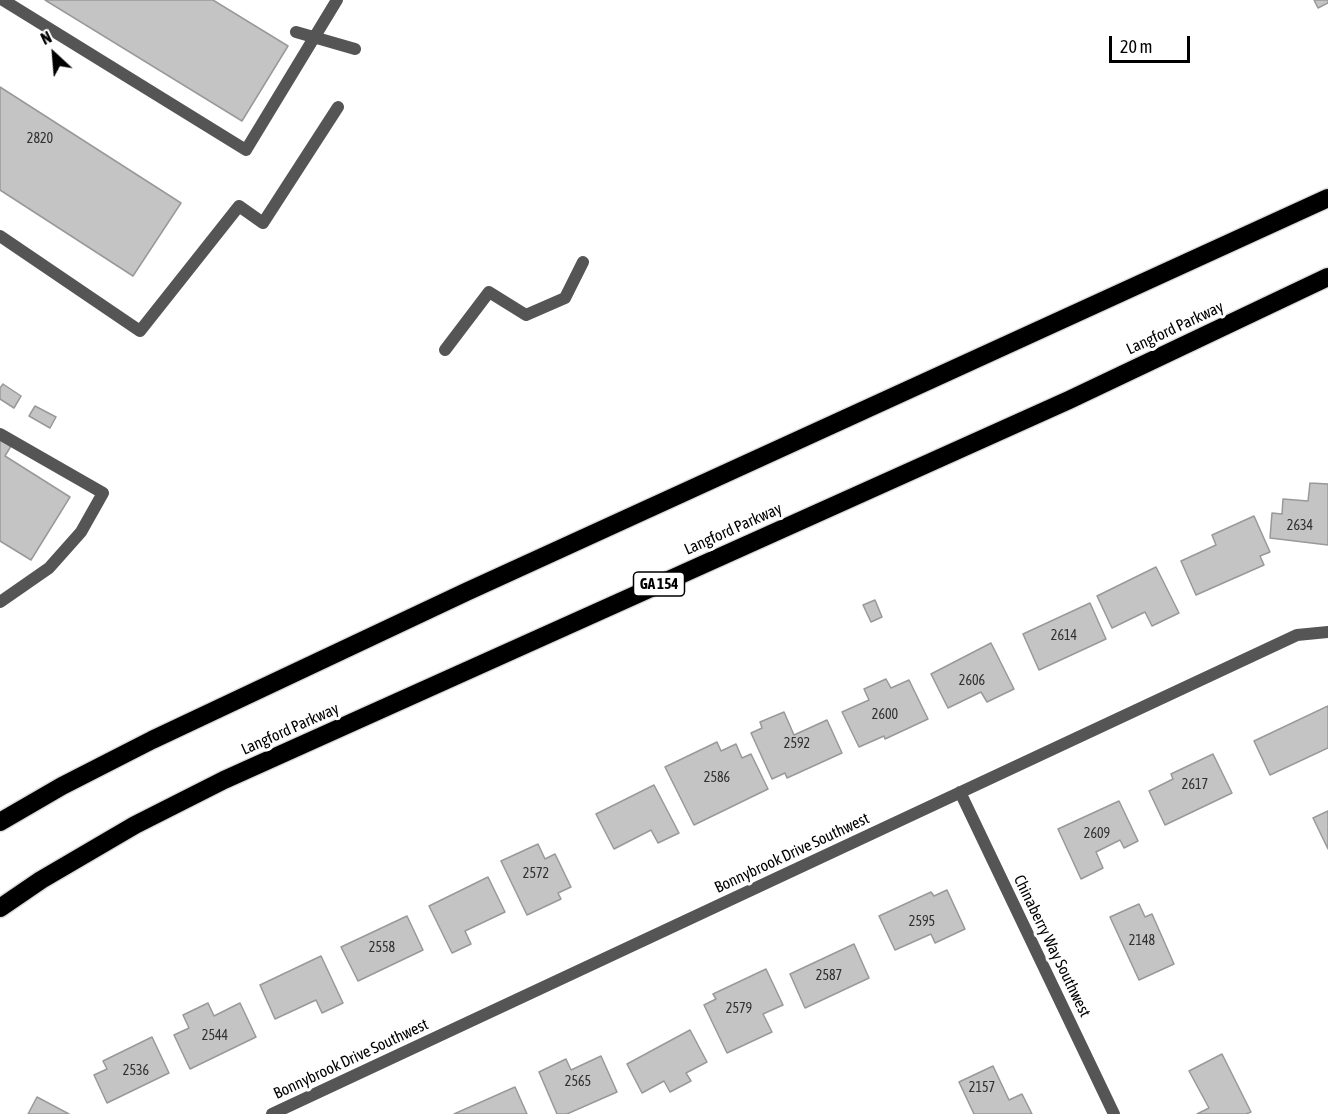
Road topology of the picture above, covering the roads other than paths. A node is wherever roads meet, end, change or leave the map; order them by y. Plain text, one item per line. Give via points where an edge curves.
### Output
1 (3, 0) edge
2 (337, 0) edge
3 (296, 32) dead end
4 (315, 38) junction
5 (355, 49) dead end
6 (338, 107) dead end
7 (1328, 198) edge
8 (0, 236) edge
9 (583, 262) dead end
10 (1328, 277) edge
11 (445, 350) dead end
12 (0, 434) edge
13 (0, 602) edge
14 (1328, 632) edge
15 (960, 792) junction
16 (0, 822) edge
17 (0, 908) edge
18 (272, 1114) edge
19 (1114, 1114) edge

1 - 4 street via 246,150
2 - 4 street
3 - 4 street
4 - 5 street
6 - 8 street via 263,223 239,206 140,331
7 - 16 highway via 466,592 152,740
9 - 11 street via 565,298 526,315 489,292
10 - 17 highway, Langford Parkway / GA 154 via 1069,400 224,780 135,825
12 - 13 street via 103,493 81,532 49,568
14 - 15 street, Bonnybrook Drive Southwest via 1297,635
15 - 18 street, Bonnybrook Drive Southwest
15 - 19 street, Chinaberry Way Southwest

